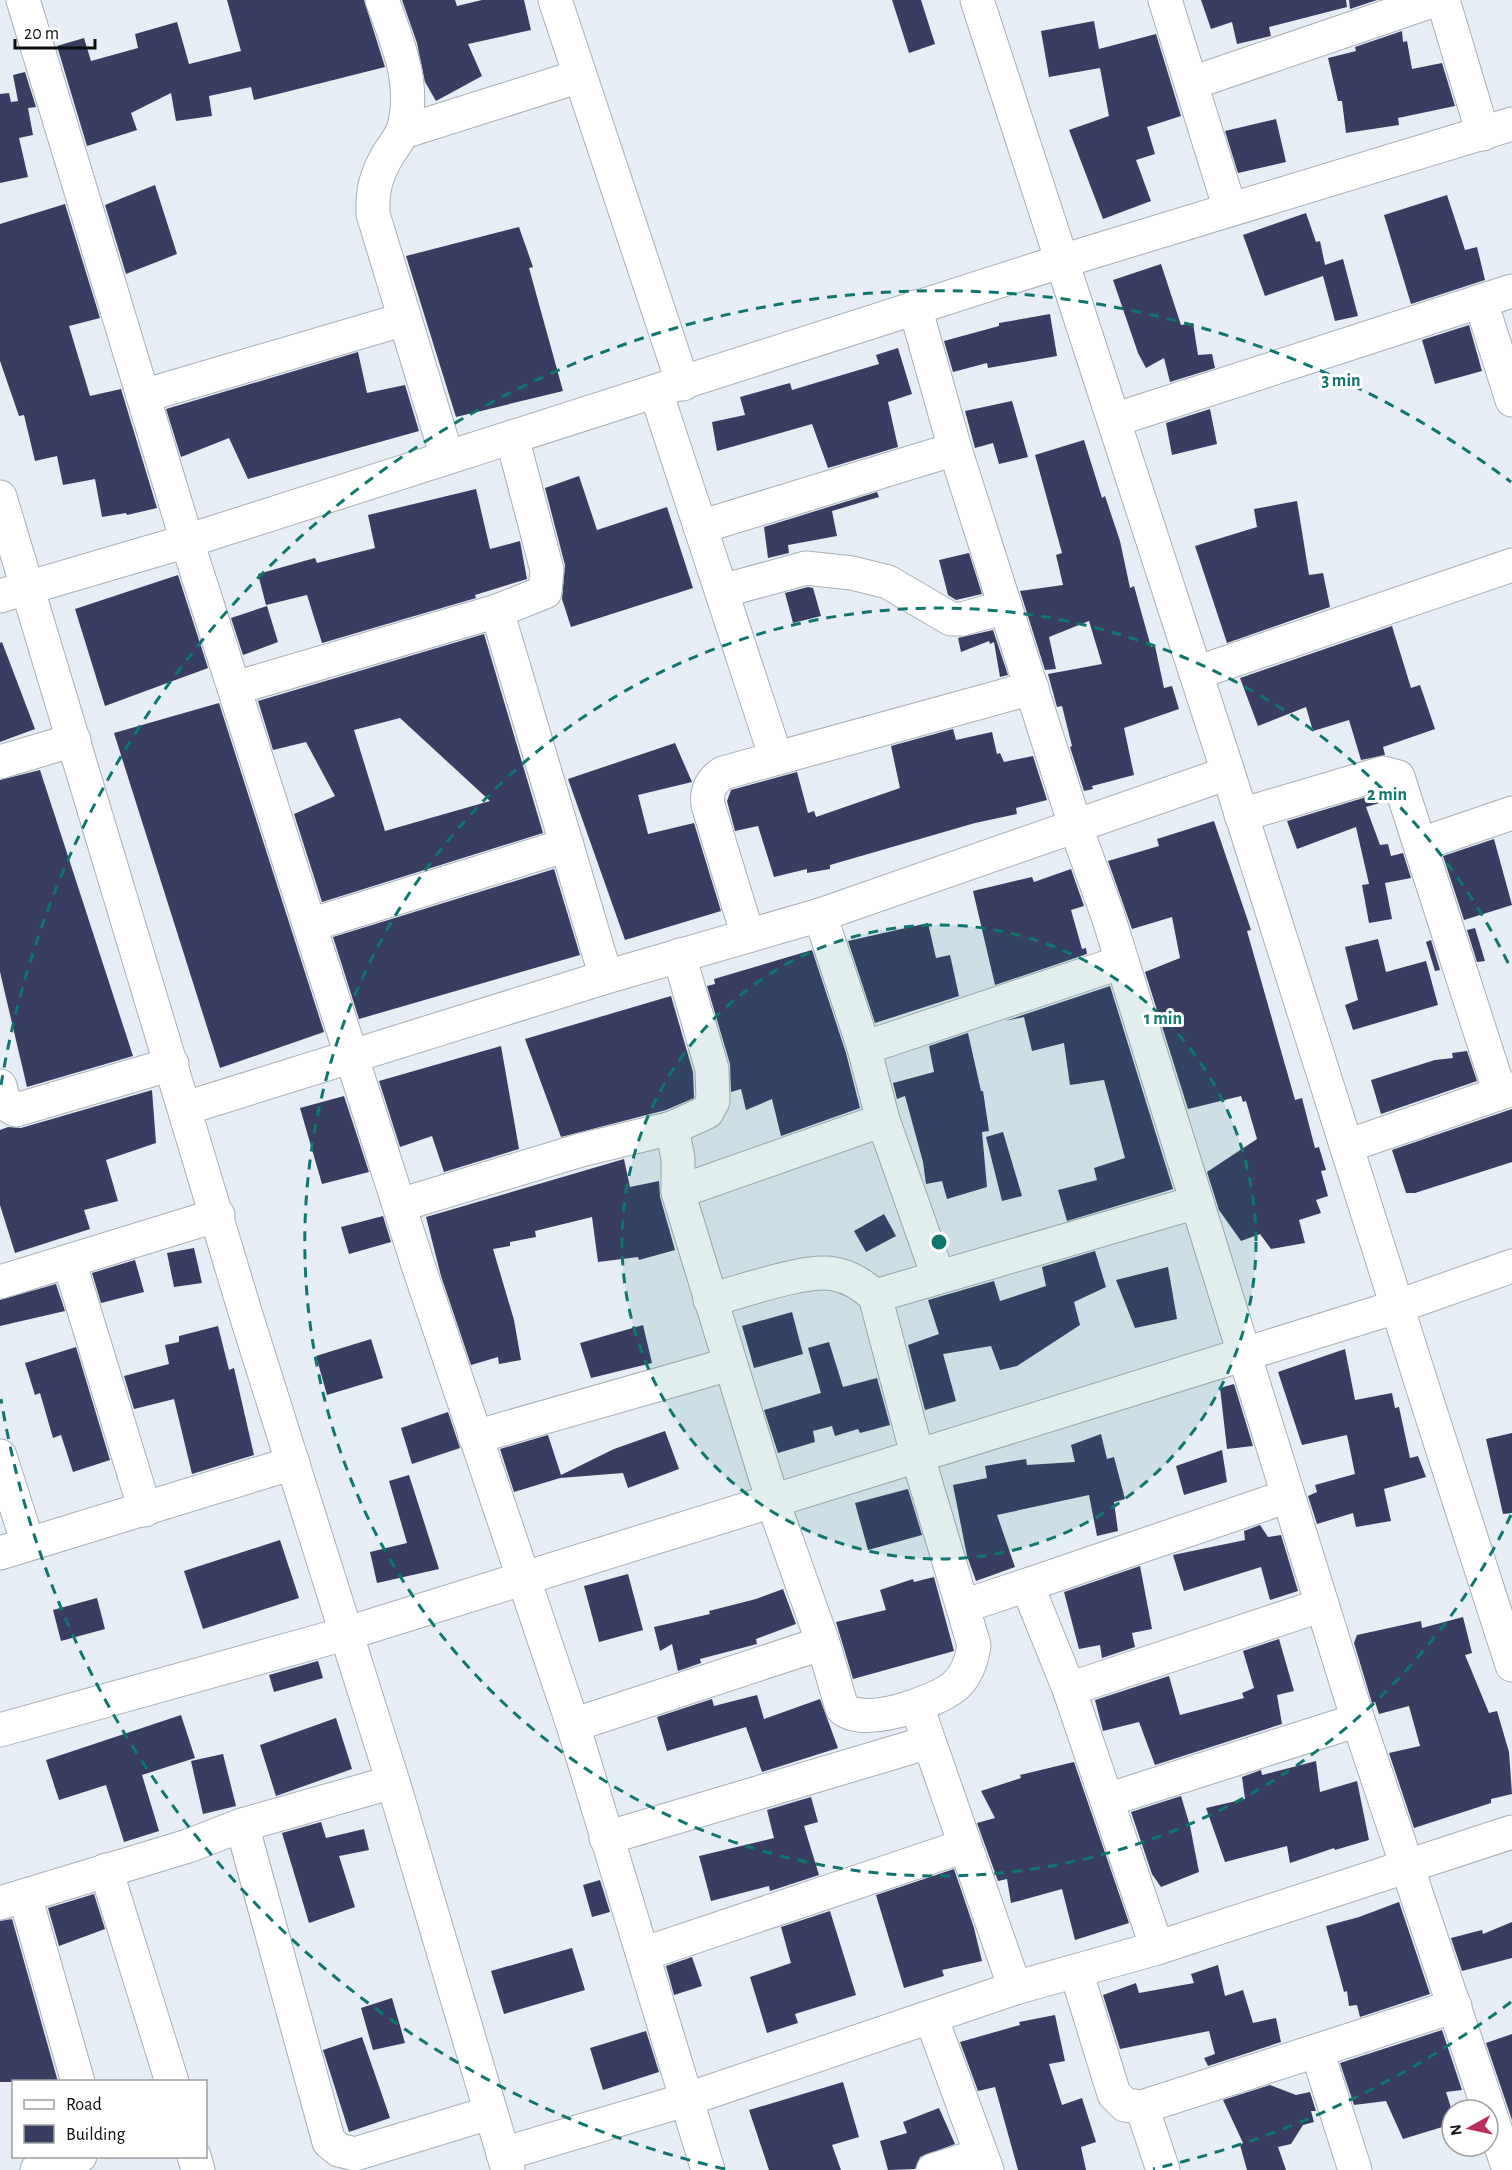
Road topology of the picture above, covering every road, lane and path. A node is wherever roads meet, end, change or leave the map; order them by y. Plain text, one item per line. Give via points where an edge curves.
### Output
1 (23, 0) edge
2 (382, 0) edge
3 (555, 0) edge
4 (976, 0) edge
5 (1165, 0) edge
6 (1436, 0) edge
7 (1443, 0) edge
8 (580, 76) junction
9 (1192, 83) junction
10 (1498, 129) edge
11 (403, 132) junction
12 (1230, 209) junction
13 (1059, 262) junction
14 (1512, 291) edge
15 (1481, 302) junction
16 (915, 307) junction
17 (405, 319) junction
18 (670, 388) junction
19 (143, 396) junction
20 (1512, 400) edge
21 (1114, 420) junction
22 (512, 437) junction
23 (955, 449) junction
24 (447, 457) junction
25 (0, 497) edge
26 (700, 527) junction
27 (187, 542) junction
28 (1512, 565) edge
29 (722, 591) junction
30 (14, 592) edge
31 (1005, 607) junction
32 (497, 611) junction
33 (1196, 673) junction
34 (235, 688) junction
35 (1032, 688) junction
36 (74, 740) junction
37 (776, 758) junction
38 (0, 762) edge
39 (1228, 773) junction
40 (1512, 813) edge
41 (1241, 815) junction
42 (1075, 825) junction
43 (1421, 844) junction
44 (567, 845) junction
45 (820, 915) junction
46 (310, 925) junction
47 (748, 936) junction
48 (679, 955) junction
49 (1122, 962) junction
50 (606, 977) junction
51 (864, 1048) junction
52 (352, 1055) junction
53 (172, 1064) junction
54 (0, 1086) edge
55 (1506, 1091) edge
56 (186, 1108) junction
57 (883, 1120) junction
58 (672, 1128) junction
59 (1347, 1146) junction
60 (678, 1192) junction
61 (1197, 1202) junction
62 (400, 1205) junction
63 (218, 1215) junction
64 (69, 1261) junction
65 (1512, 1266) edge
66 (938, 1276) junction
67 (0, 1282) edge
68 (874, 1296) junction
69 (710, 1300) junction
70 (1396, 1307) junction
71 (1244, 1352) junction
72 (730, 1364) junction
73 (475, 1437) junction
74 (917, 1454) junction
75 (0, 1456) edge
76 (293, 1463) junction
77 (1288, 1496) junction
78 (773, 1502) junction
79 (145, 1510) junction
80 (14, 1548) edge
81 (524, 1578) junction
82 (1027, 1585) junction
83 (1322, 1605) junction
84 (964, 1606) junction
85 (348, 1633) junction
86 (823, 1643) junction
87 (1512, 1665) edge
88 (1069, 1689) junction
89 (917, 1704) junction
90 (1358, 1720) junction
91 (573, 1725) junction
92 (0, 1730) edge
93 (929, 1742) junction
94 (393, 1782) junction
95 (1107, 1800) junction
96 (242, 1825) junction
97 (1512, 1832) edge
98 (606, 1838) junction
99 (964, 1846) junction
100 (1408, 1866) junction
101 (106, 1870) junction
102 (12, 1899) edge
103 (1157, 1948) junction
104 (643, 1954) junction
105 (1077, 1971) junction
106 (1015, 1988) junction
107 (1455, 2006) junction
108 (931, 2017) junction
109 (1317, 2051) junction
110 (77, 2080) edge
111 (171, 2080) edge
112 (685, 2100) junction
113 (1142, 2108) junction
114 (489, 2113) junction
115 (77, 2158) edge
116 (505, 2162) edge
117 (984, 2162) edge
118 (37, 2170) edge
119 (708, 2170) edge
120 (933, 2170) edge
121 (1162, 2170) edge
122 (1355, 2170) edge
123 (1509, 2170) edge

1 - 19 street
2 - 11 street via 408,83 410,102
3 - 8 street
4 - 13 street
5 - 9 street
6 - 9 street
7 - 10 street
8 - 11 street
8 - 18 street
9 - 12 street
10 - 12 street
11 - 17 street via 384,161 372,191 374,214
12 - 13 street
13 - 16 street
13 - 21 street
14 - 15 street
15 - 20 street
15 - 21 street
16 - 18 street
16 - 23 street
17 - 19 street
17 - 24 street
18 - 22 street
18 - 26 street
19 - 27 street
21 - 33 street
22 - 24 street
22 - 32 street via 544,559 547,588 542,595
23 - 26 street
23 - 31 street
24 - 27 street
25 - 30 street
26 - 29 street
27 - 30 street
27 - 34 street
28 - 33 street
29 - 31 street via 806,568 875,577 951,619
29 - 37 street
30 - 36 street
31 - 35 street
32 - 34 street
32 - 44 street
33 - 39 street
34 - 46 street
35 - 37 street
35 - 42 street
36 - 38 street
36 - 53 street
37 - 47 street via 723,773 714,779 707,795
39 - 41 street
39 - 42 street
40 - 43 street
41 - 43 street via 1390,773 1401,782
41 - 59 street
42 - 45 street
42 - 49 street
43 - 55 street
44 - 46 street
44 - 50 street
45 - 47 street
45 - 51 street
46 - 52 street
47 - 48 street
48 - 50 street
48 - 58 street via 712,1070 713,1101 707,1112
49 - 51 street
49 - 61 street
50 - 52 street
51 - 57 street
52 - 56 street
52 - 62 street
53 - 54 street via 16,1110 5,1104
53 - 56 street
55 - 59 street
56 - 63 street
57 - 60 street
57 - 66 street
58 - 60 street via 678,1158
58 - 62 street via 581,1150
59 - 70 street
60 - 69 street
61 - 66 street
61 - 71 street
62 - 73 street
63 - 64 street
63 - 76 street
64 - 67 street
64 - 79 street
65 - 70 street
66 - 68 street
68 - 69 street via 857,1281 833,1273 813,1273
68 - 74 street
69 - 72 street
70 - 71 street
70 - 87 street
71 - 74 street
71 - 77 street
72 - 73 street
72 - 78 street
73 - 81 street
74 - 78 street
74 - 84 street
75 - 80 street
76 - 79 street
76 - 85 street
77 - 82 street
77 - 83 street
78 - 81 street
78 - 86 street
79 - 80 street
81 - 85 street
81 - 91 street
82 - 84 street
82 - 88 street
83 - 88 street
83 - 90 street
84 - 89 street via 974,1645 972,1659 956,1685
85 - 92 street
85 - 94 street
86 - 89 street via 842,1708 849,1714 871,1717
86 - 91 street
88 - 95 street
89 - 93 street
90 - 95 street
90 - 100 street
91 - 98 street
93 - 98 street
93 - 99 street
94 - 96 street
94 - 114 street
95 - 103 street
96 - 101 street
96 - 114 street via 329,2142 339,2150 355,2154
97 - 100 street
98 - 104 street
99 - 104 street
99 - 106 street
100 - 103 street
100 - 107 street
101 - 102 street
101 - 111 street
102 - 110 street
103 - 105 street
104 - 112 street
105 - 106 street
105 - 113 street via 1114,2094 1125,2105
106 - 108 street
107 - 109 street
107 - 123 street
108 - 112 street
108 - 117 street
109 - 113 street
109 - 122 street
112 - 116 street
112 - 119 street
113 - 121 street
114 - 116 street
115 - 118 street
117 - 120 street

